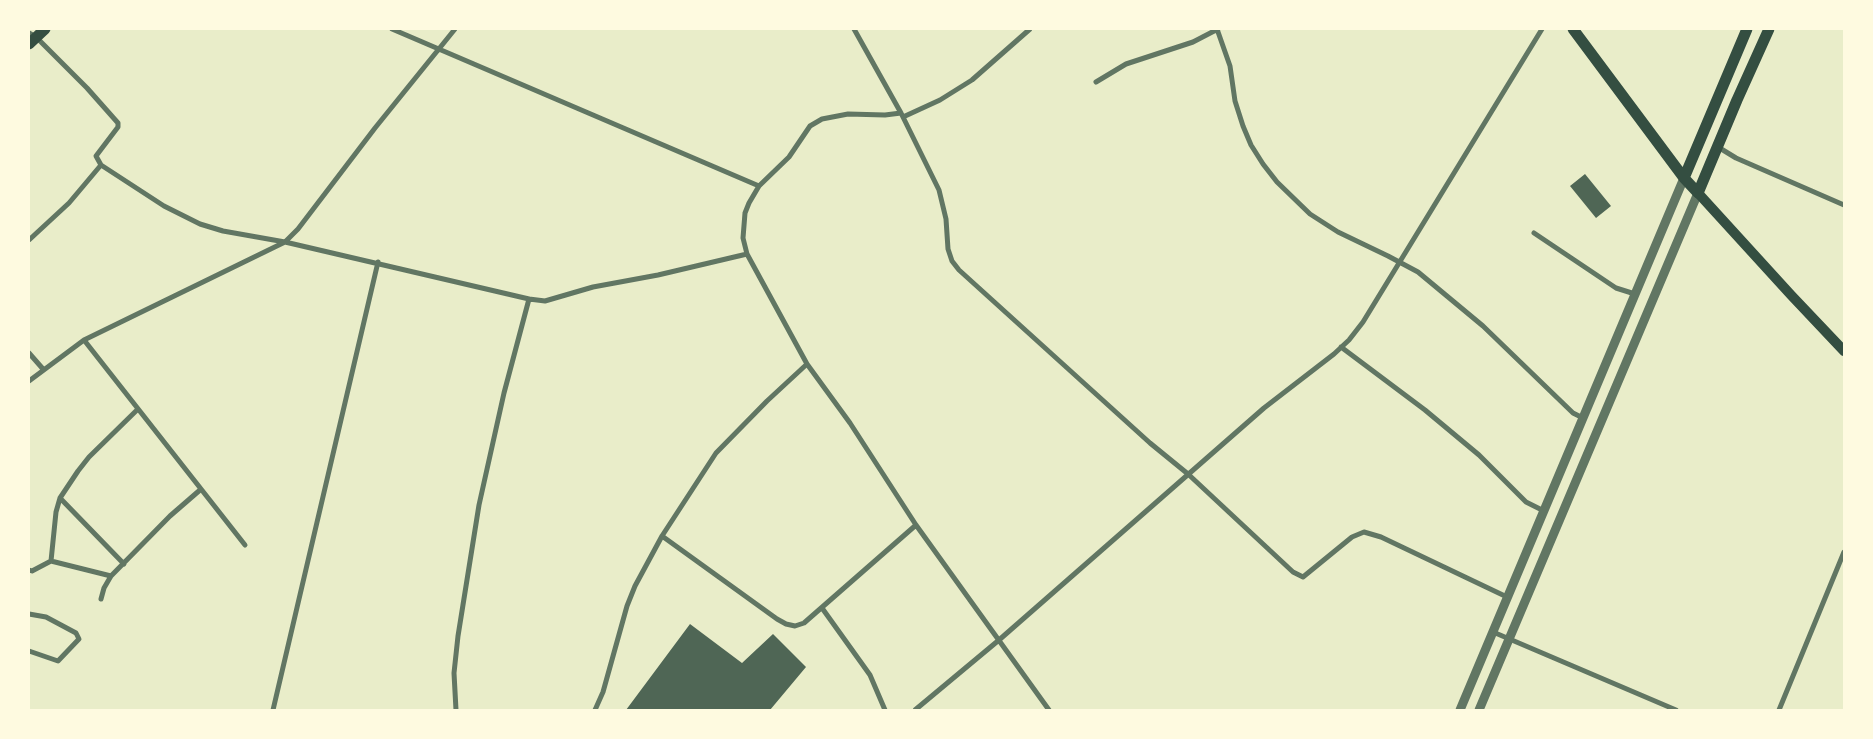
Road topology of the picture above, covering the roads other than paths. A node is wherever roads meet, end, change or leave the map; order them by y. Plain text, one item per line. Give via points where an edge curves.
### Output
1 (45, 29) edge
2 (392, 29) edge
3 (455, 29) edge
4 (861, 29) edge
5 (1030, 29) edge
6 (1218, 29) edge
7 (1542, 29) edge
8 (1573, 29) edge
9 (1747, 29) edge
10 (1769, 29) edge
11 (855, 31) edge
12 (31, 38) edge
13 (438, 50) junction
14 (1096, 82) dead end
15 (902, 115) junction
16 (1718, 146) junction
17 (101, 165) junction
18 (1684, 178) junction
19 (759, 186) junction
20 (1698, 193) junction
21 (1844, 205) edge
22 (1534, 233) dead end
23 (29, 240) edge
24 (285, 242) junction
25 (747, 254) junction
26 (378, 262) junction
27 (1400, 262) junction
28 (1635, 294) junction
29 (529, 299) junction
30 (84, 340) junction
31 (1341, 347) junction
32 (1844, 351) edge
33 (29, 353) edge
34 (807, 364) junction
35 (44, 369) junction
36 (29, 381) edge
37 (138, 409) junction
38 (1582, 418) junction
39 (1188, 474) junction
40 (200, 490) junction
41 (60, 498) junction
42 (1544, 510) junction
43 (916, 525) junction
44 (662, 536) junction
45 (245, 545) dead end
46 (1844, 552) edge
47 (52, 561) junction
48 (124, 564) junction
49 (29, 570) edge
50 (111, 576) junction
51 (1507, 598) junction
52 (101, 600) dead end
53 (822, 608) junction
54 (29, 614) edge
55 (1493, 632) junction
56 (1509, 639) junction
57 (999, 640) junction
58 (29, 651) edge
59 (273, 710) edge
60 (456, 710) edge
61 (595, 710) edge
62 (885, 710) edge
63 (915, 710) edge
64 (1048, 710) edge
65 (1460, 710) edge
66 (1479, 710) edge
67 (1676, 710) edge
68 (1779, 710) edge

1 - 12 main road
2 - 13 street
3 - 13 street
4 - 11 street
5 - 15 street via 972,80 940,100
6 - 14 street via 1193,42 1126,64
6 - 27 street via 1230,66 1242,126 1277,182 1310,214 1338,232
7 - 27 street
8 - 18 main road
9 - 18 main road
10 - 16 main road
11 - 15 street
12 - 17 street via 87,88 118,122 118,127 96,156
13 - 19 street
13 - 24 street
15 - 19 street via 848,114 816,123 805,132 789,157
15 - 39 street via 939,190 946,219 948,249 959,270
16 - 20 main road
16 - 21 street via 1736,158
17 - 23 street via 69,203
17 - 24 street via 164,206 200,224
18 - 20 main road
18 - 28 street
19 - 25 street via 745,213 743,238
20 - 32 main road
20 - 56 street
22 - 28 street via 1616,288
24 - 26 street
24 - 30 street
25 - 29 street via 668,274 594,286 552,300
25 - 34 street
26 - 29 street
26 - 59 street
27 - 31 street via 1363,322
27 - 38 street via 1418,272 1483,326
28 - 38 street
29 - 60 street via 479,505 458,636 454,672
30 - 35 street
30 - 37 street
31 - 39 street
31 - 42 street via 1479,455 1526,502
33 - 35 street
34 - 43 street via 850,423
34 - 44 street via 716,453
35 - 36 street
37 - 40 street
37 - 41 street via 89,457
38 - 42 street
39 - 51 street via 1299,576 1303,577 1352,537 1364,532 1381,537
39 - 57 street
40 - 45 street
40 - 48 street
41 - 47 street
41 - 48 street
42 - 51 street
43 - 53 street
43 - 57 street
44 - 53 street via 786,624 796,626 804,623
44 - 61 street via 627,606
46 - 68 street
47 - 49 street
47 - 50 street
48 - 50 street
50 - 52 street
51 - 55 street
53 - 62 street via 870,675
54 - 58 street via 46,617 76,633 79,639 58,661
55 - 56 street
55 - 65 street
56 - 66 street
56 - 67 street
57 - 63 street
57 - 64 street

